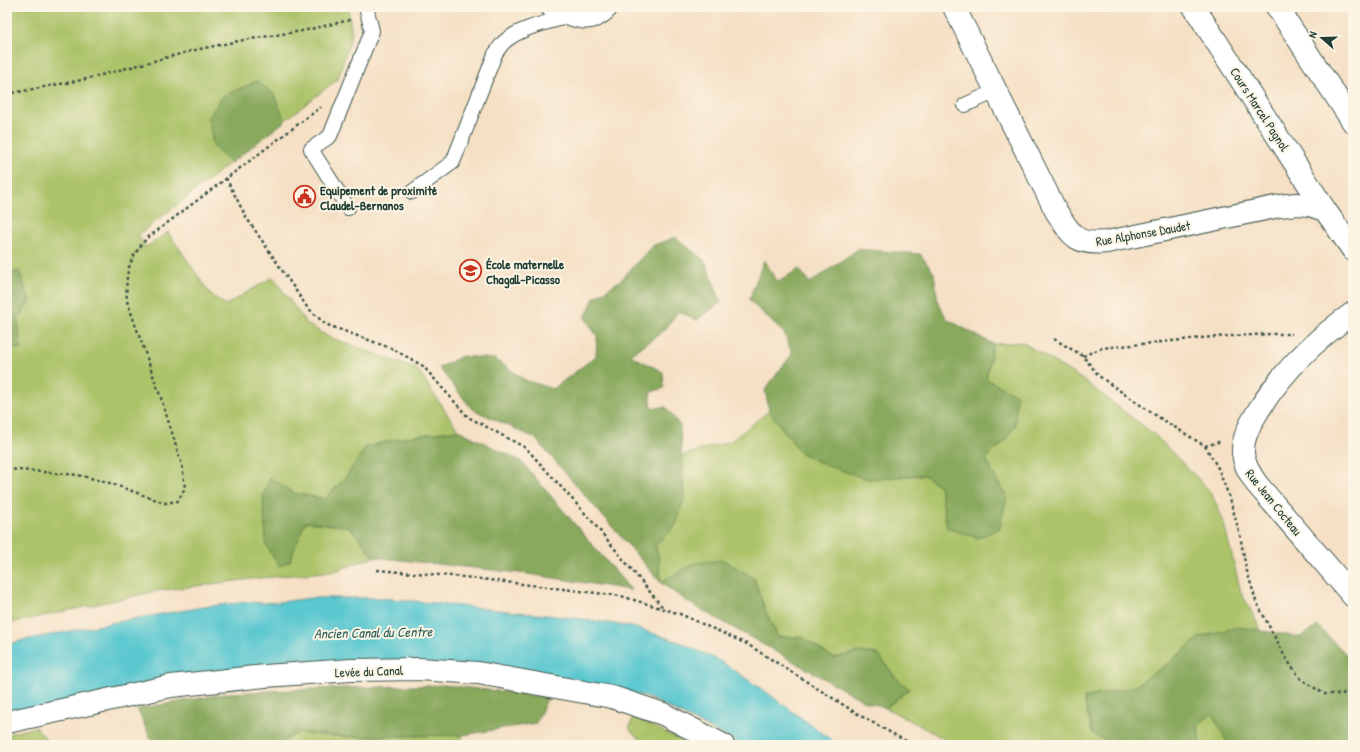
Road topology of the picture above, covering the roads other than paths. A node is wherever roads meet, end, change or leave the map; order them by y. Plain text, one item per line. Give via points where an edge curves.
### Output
1 (552, 7) edge
2 (607, 7) edge
3 (954, 7) edge
4 (1194, 7) edge
5 (1277, 7) edge
6 (367, 12) edge
7 (573, 15) junction
8 (996, 91) junction
9 (965, 105) dead end
10 (1353, 122) edge
11 (412, 192) dead end
12 (348, 208) dead end
13 (1325, 210) junction
14 (1353, 250) edge
15 (1353, 313) edge
16 (1353, 596) edge
17 (7, 722) edge
18 (722, 745) edge

1 - 7 street
2 - 7 street via 601,14 587,18
3 - 8 street, Rue Alphonse Daudet
4 - 13 street, Cours Marcel Pagnol
5 - 10 street
6 - 12 lane via 372,31 330,136 312,149
7 - 11 lane via 519,33 502,44 495,54 453,162
8 - 9 lane
8 - 13 street, Rue Alphonse Daudet via 1056,211 1078,240 1092,243 1107,242 1296,204
13 - 14 street
15 - 16 street, Rue Jean Cocteau via 1325,334 1278,381 1253,419 1243,451 1245,466 1256,483
17 - 18 street, Levée du Canal via 170,686 351,670 420,669 478,673 612,697 663,714

